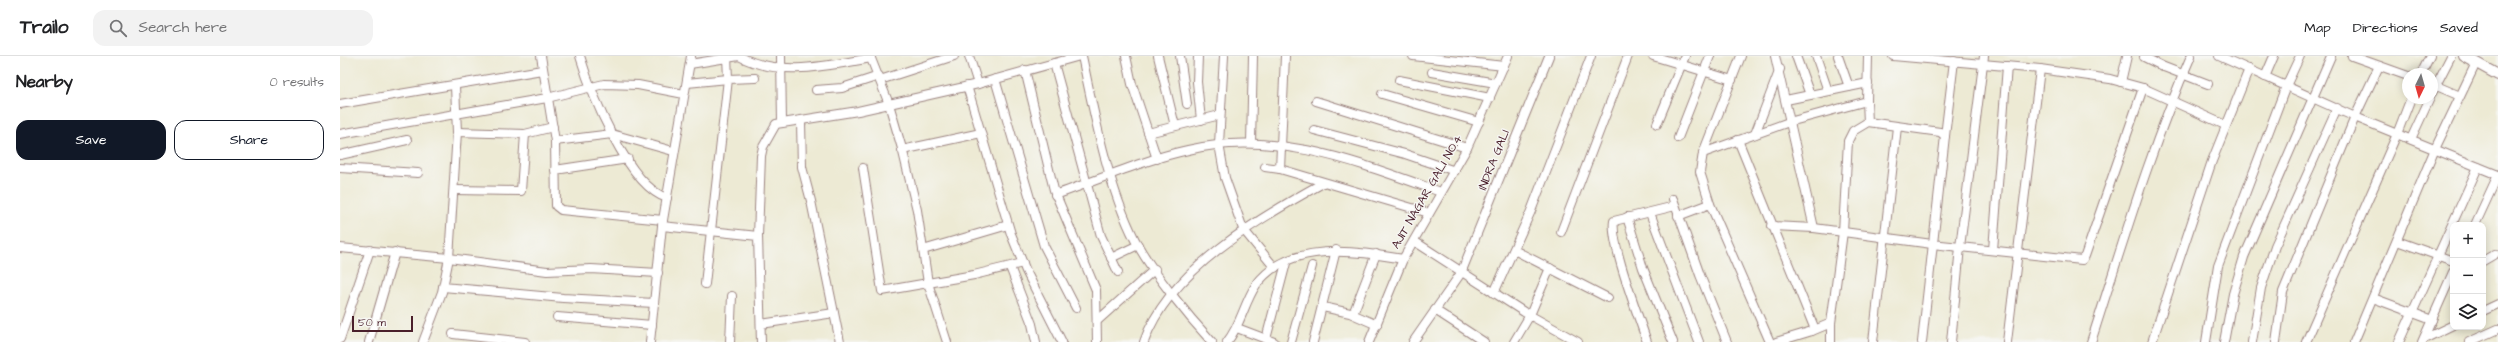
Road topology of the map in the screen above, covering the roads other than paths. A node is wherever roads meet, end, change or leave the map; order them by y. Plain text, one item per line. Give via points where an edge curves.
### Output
1 (540, 56) edge
2 (580, 56) edge
3 (739, 56) edge
4 (781, 56) edge
5 (954, 56) edge
6 (969, 56) edge
7 (1081, 56) edge
8 (1126, 56) edge
9 (1158, 56) edge
10 (1180, 56) edge
11 (1198, 56) edge
12 (1224, 56) edge
13 (1253, 56) edge
14 (1285, 56) edge
15 (1413, 56) edge
16 (1508, 56) edge
17 (1549, 56) edge
18 (1591, 56) edge
19 (1628, 56) edge
20 (1654, 56) edge
21 (1684, 56) edge
22 (1710, 56) edge
23 (1741, 56) edge
24 (1775, 56) edge
25 (1796, 56) edge
26 (1816, 56) edge
27 (1838, 56) edge
28 (1868, 56) edge
29 (1893, 56) edge
30 (2127, 56) edge
31 (2191, 56) edge
32 (2219, 56) edge
33 (2274, 56) edge
34 (2300, 56) edge
35 (2331, 56) edge
36 (2352, 56) edge
37 (2430, 56) edge
38 (2451, 56) edge
39 (2464, 56) edge
40 (727, 57) edge
41 (871, 57) edge
42 (2144, 57) edge
43 (690, 60) edge
44 (1983, 60) edge
45 (1954, 61) junction
46 (1054, 63) junction
47 (2476, 63) junction
48 (1681, 65) junction
49 (1504, 66) junction
50 (2007, 66) junction
51 (2379, 66) junction
52 (2424, 68) edge
53 (782, 69) junction
54 (1780, 69) junction
55 (2040, 69) junction
56 (2249, 69) junction
57 (542, 70) junction
58 (1026, 70) junction
59 (1432, 72) dead end
60 (1704, 72) junction
61 (2183, 74) junction
62 (2402, 74) edge
63 (2498, 75) edge
64 (2265, 76) junction
65 (755, 78) dead end
66 (880, 78) junction
67 (728, 79) junction
68 (2438, 79) edge
69 (995, 80) junction
70 (1400, 80) dead end
71 (1732, 80) junction
72 (2121, 82) junction
73 (687, 83) junction
74 (1496, 83) junction
75 (1868, 83) junction
76 (978, 84) junction
77 (2208, 84) dead end
78 (455, 86) junction
79 (967, 86) junction
80 (2286, 86) junction
81 (590, 87) junction
82 (1849, 87) junction
83 (2143, 88) junction
84 (2438, 89) edge
85 (816, 90) dead end
86 (1828, 91) junction
87 (684, 94) junction
88 (1382, 94) dead end
89 (1810, 95) junction
90 (2460, 96) junction
91 (547, 98) junction
92 (1490, 98) junction
93 (2312, 98) junction
94 (1786, 100) junction
95 (2172, 100) junction
96 (1316, 101) dead end
97 (1867, 101) junction
98 (340, 104) edge
99 (889, 104) junction
100 (1187, 104) dead end
101 (2409, 104) edge
102 (2427, 104) edge
103 (2337, 108) junction
104 (456, 115) junction
105 (1220, 115) junction
106 (2355, 117) junction
107 (1201, 120) junction
108 (801, 122) junction
109 (1479, 122) junction
110 (1789, 122) junction
111 (1868, 122) junction
112 (782, 123) junction
113 (1657, 124) dead end
114 (2225, 125) junction
115 (1175, 126) junction
116 (553, 127) junction
117 (1897, 127) junction
118 (1314, 130) dead end
119 (457, 132) junction
120 (1148, 133) junction
121 (340, 134) edge
122 (525, 134) junction
123 (612, 134) junction
124 (982, 134) junction
125 (1755, 134) junction
126 (2397, 134) junction
127 (1945, 136) junction
128 (1678, 138) dead end
129 (2411, 139) junction
130 (406, 140) dead end
131 (1738, 140) junction
132 (555, 141) junction
133 (1251, 143) junction
134 (1220, 144) junction
135 (1280, 144) junction
136 (1467, 148) junction
137 (2435, 149) junction
138 (902, 150) junction
139 (673, 151) junction
140 (1703, 153) junction
141 (340, 155) edge
142 (1157, 158) junction
143 (628, 159) junction
144 (1265, 167) dead end
145 (2478, 167) junction
146 (340, 168) edge
147 (863, 168) dead end
148 (1280, 169) junction
149 (555, 170) junction
150 (1455, 171) junction
151 (418, 173) dead end
152 (2498, 175) edge
153 (1111, 176) junction
154 (1323, 183) junction
155 (1087, 184) junction
156 (454, 190) junction
157 (1441, 192) junction
158 (1055, 195) junction
159 (666, 198) junction
160 (1710, 204) junction
161 (1429, 213) junction
162 (1650, 213) junction
163 (1678, 216) junction
164 (1627, 217) junction
165 (2476, 222) edge
166 (663, 223) junction
167 (1008, 225) junction
168 (1771, 226) junction
169 (1814, 228) junction
170 (1243, 229) junction
171 (710, 231) junction
172 (1561, 232) dead end
173 (1843, 232) junction
174 (758, 236) junction
175 (1884, 238) junction
176 (1414, 241) junction
177 (2397, 241) junction
178 (1932, 244) junction
179 (1138, 245) junction
180 (1960, 247) junction
181 (340, 248) edge
182 (370, 250) junction
183 (923, 250) junction
184 (1336, 250) junction
185 (1514, 250) junction
186 (1994, 250) junction
187 (395, 252) junction
188 (2018, 253) junction
189 (1376, 254) junction
190 (2495, 254) dead end
191 (2438, 255) junction
192 (449, 258) junction
193 (1111, 258) junction
194 (2486, 258) edge
195 (1403, 259) junction
196 (2450, 260) edge
197 (1023, 263) junction
198 (1286, 263) junction
199 (1312, 266) dead end
200 (1010, 267) junction
201 (1274, 268) junction
202 (1550, 268) junction
203 (1155, 269) junction
204 (1118, 272) dead end
205 (658, 273) junction
206 (1461, 273) junction
207 (2450, 280) edge
208 (928, 283) junction
209 (705, 284) dead end
210 (443, 287) junction
211 (1172, 293) junction
212 (1494, 293) junction
213 (732, 296) dead end
214 (1608, 298) dead end
215 (2373, 298) junction
216 (654, 303) junction
217 (2498, 304) edge
218 (1323, 307) junction
219 (1076, 308) dead end
220 (1435, 310) junction
221 (2486, 310) edge
222 (834, 313) junction
223 (2412, 313) junction
224 (1353, 314) junction
225 (1530, 315) junction
226 (557, 317) dead end
227 (2432, 320) junction
228 (1097, 321) junction
229 (1831, 323) junction
230 (761, 324) junction
231 (652, 325) junction
232 (1377, 325) junction
233 (2450, 326) edge
234 (1237, 328) junction
235 (2498, 329) edge
236 (1812, 331) junction
237 (453, 334) dead end
238 (340, 339) edge
239 (473, 339) edge
240 (1266, 339) junction
241 (2423, 340) edge
242 (369, 342) edge
243 (423, 342) edge
244 (525, 342) edge
245 (650, 342) edge
246 (730, 342) edge
247 (761, 342) edge
248 (840, 342) edge
249 (947, 342) edge
250 (1036, 342) edge
251 (1062, 342) edge
252 (1097, 342) edge
253 (1144, 342) edge
254 (1212, 342) edge
255 (1227, 342) edge
256 (1274, 342) edge
257 (1291, 342) edge
258 (1313, 342) edge
259 (1369, 342) edge
260 (1413, 342) edge
261 (1484, 342) edge
262 (1514, 342) edge
263 (1578, 342) edge
264 (1647, 342) edge
265 (1673, 342) edge
266 (1699, 342) edge
267 (1727, 342) edge
268 (1770, 342) edge
269 (1776, 342) edge
270 (1831, 342) edge
271 (1873, 342) edge
272 (1922, 342) edge
273 (1951, 342) edge
274 (2007, 342) edge
275 (2091, 342) edge
276 (2152, 342) edge
277 (2206, 342) edge
278 (2224, 342) edge
279 (2252, 342) edge
280 (2276, 342) edge
281 (2306, 342) edge
282 (2354, 342) edge
283 (2399, 342) edge
284 (2469, 342) edge

1 - 57 street
2 - 81 street
3 - 40 street
3 - 53 street
4 - 53 street
5 - 66 street
6 - 76 street
7 - 46 street
7 - 153 street
8 - 120 street
9 - 115 street
10 - 100 street
11 - 107 street via 1197,82
12 - 105 street
13 - 133 street
14 - 135 street
15 - 49 street
16 - 49 street, AJIT NAGAR GALI NO.4
17 - 206 street, INDRA GALI
18 - 185 street
19 - 172 street
20 - 48 street
21 - 48 street
22 - 60 street
23 - 71 street
24 - 54 street
25 - 89 street
26 - 86 street
27 - 82 street
28 - 75 street
29 - 45 street
30 - 72 street
31 - 61 street
32 - 56 street
33 - 64 street
34 - 80 street
35 - 93 street
36 - 51 street
37 - 52 street
38 - 68 street
39 - 47 street
40 - 43 street
40 - 67 street
41 - 53 street via 816,67
41 - 66 street
42 - 61 street
43 - 73 street
44 - 45 street
44 - 50 street
44 - 180 street
45 - 127 street
46 - 58 street
46 - 155 street
47 - 63 street
47 - 90 street
48 - 60 street
48 - 113 street
49 - 74 street, AJIT NAGAR GALI NO.4
50 - 55 street
50 - 186 street
51 - 62 street
51 - 106 street
53 - 112 street
54 - 94 street
54 - 125 street
55 - 72 street
55 - 188 street
56 - 64 street
56 - 114 street
57 - 78 street
57 - 91 street
58 - 69 street
58 - 158 street
59 - 74 street
60 - 71 street
60 - 128 street
61 - 77 street
61 - 95 street
64 - 80 street
65 - 67 street
66 - 85 street via 842,88
66 - 99 street
67 - 73 street
67 - 171 street
69 - 76 street
69 - 219 street via 1044,246
70 - 92 street
71 - 140 street
72 - 83 street
73 - 87 street
74 - 92 street, AJIT NAGAR GALI NO.4
75 - 82 street
75 - 97 street
76 - 79 street
78 - 98 street
78 - 104 street
79 - 99 street
79 - 124 street
80 - 93 street
80 - 277 street via 2218,266
81 - 87 street via 619,83
81 - 91 street
81 - 123 street
82 - 86 street
83 - 95 street
83 - 188 street via 2084,258 2079,260
84 - 90 street
86 - 89 street
87 - 139 street
88 - 109 street
89 - 94 street
90 - 137 street
91 - 104 street
91 - 116 street
92 - 109 street, AJIT NAGAR GALI NO.4
93 - 103 street
93 - 278 street via 2239,270
94 - 110 street
95 - 114 street
95 - 275 street via 2144,176
96 - 136 street
97 - 110 street
97 - 111 street
99 - 108 street
99 - 138 street
101 - 126 street
102 - 129 street
103 - 106 street
103 - 279 street via 2275,246 2261,288
104 - 119 street
104 - 121 street
105 - 107 street
105 - 134 street
106 - 126 street
106 - 280 street via 2283,292
107 - 115 street
108 - 112 street
108 - 222 street via 802,167
109 - 136 street, AJIT NAGAR GALI NO.4
110 - 125 street
110 - 169 street
111 - 117 street
111 - 173 street via 1853,131 1848,141
112 - 174 street via 774,126 761,156
114 - 276 street
115 - 120 street
116 - 122 street
116 - 132 street
117 - 127 street via 1940,132
117 - 175 street
118 - 150 street via 1404,154
119 - 122 street
119 - 156 street
120 - 142 street
122 - 156 street via 521,191
123 - 132 street
123 - 139 street
123 - 143 street
124 - 138 street
124 - 167 street
125 - 131 street
126 - 129 street
126 - 281 street
127 - 178 street
129 - 137 street
130 - 141 street
131 - 140 street
131 - 168 street
132 - 149 street
133 - 134 street
133 - 135 street
134 - 142 street
134 - 170 street via 1228,189
135 - 148 street
135 - 157 street via 1343,159
136 - 150 street, AJIT NAGAR GALI NO.4
137 - 145 street
137 - 177 street
138 - 183 street
139 - 159 street
140 - 160 street via 1701,178
142 - 153 street
143 - 149 street
143 - 159 street via 651,191
144 - 148 street
145 - 152 street
145 - 191 street
146 - 151 street
147 - 208 street via 882,291
148 - 154 street
149 - 166 street via 558,209
150 - 157 street, AJIT NAGAR GALI NO.4
152 - 165 street
153 - 155 street
153 - 179 street
154 - 161 street
154 - 170 street
155 - 158 street
155 - 193 street via 1101,236
156 - 192 street
157 - 161 street, AJIT NAGAR GALI NO.4
158 - 228 street via 1093,281 1097,300
159 - 166 street
160 - 163 street
160 - 268 street
161 - 176 street, AJIT NAGAR GALI NO.4
162 - 163 street via 1674,203
162 - 164 street
162 - 266 street
163 - 267 street
164 - 264 street via 1617,219 1613,226 1622,266
164 - 265 street via 1643,268
166 - 171 street
166 - 205 street
167 - 183 street
167 - 197 street
168 - 169 street
168 - 236 street via 1814,327
169 - 173 street
170 - 201 street
170 - 211 street
171 - 174 street
171 - 209 street
173 - 175 street
173 - 229 street
174 - 230 street
175 - 178 street
175 - 271 street
176 - 195 street, AJIT NAGAR GALI NO.4
176 - 206 street
177 - 191 street
177 - 215 street
178 - 180 street
178 - 272 street
179 - 193 street
179 - 203 street
180 - 186 street
180 - 273 street
181 - 182 street
182 - 187 street
182 - 238 street
183 - 208 street
184 - 189 street
184 - 198 street via 1312,254
184 - 218 street
185 - 202 street
185 - 212 street
186 - 188 street
187 - 192 street
187 - 242 street
188 - 274 street
189 - 195 street
189 - 224 street
190 - 194 street
191 - 196 street
191 - 223 street
192 - 205 street via 548,271 591,269
192 - 210 street
193 - 204 street
195 - 232 street, AJIT NAGAR GALI NO.4
197 - 200 street
197 - 251 street
198 - 201 street
198 - 240 street
199 - 257 street
200 - 208 street
200 - 250 street via 1032,324
201 - 234 street via 1256,285
202 - 214 street
202 - 225 street
203 - 211 street
203 - 228 street
205 - 216 street
206 - 212 street
206 - 220 street, INDRA GALI
207 - 227 street
208 - 249 street
210 - 216 street
210 - 243 street
211 - 253 street via 1151,325
211 - 254 street
212 - 225 street
213 - 246 street
215 - 223 street
215 - 282 street
216 - 231 street
217 - 221 street
218 - 224 street
218 - 258 street
220 - 260 street, INDRA GALI
220 - 261 street
222 - 230 street
222 - 248 street
223 - 227 street
223 - 283 street
224 - 232 street
225 - 262 street
225 - 263 street
226 - 231 street
227 - 241 street
228 - 252 street
229 - 236 street
229 - 270 street
230 - 247 street
231 - 245 street
232 - 259 street, AJIT NAGAR GALI NO.4
233 - 241 street
234 - 240 street
234 - 255 street
235 - 284 street
236 - 269 street
237 - 239 street
239 - 244 street
240 - 256 street

